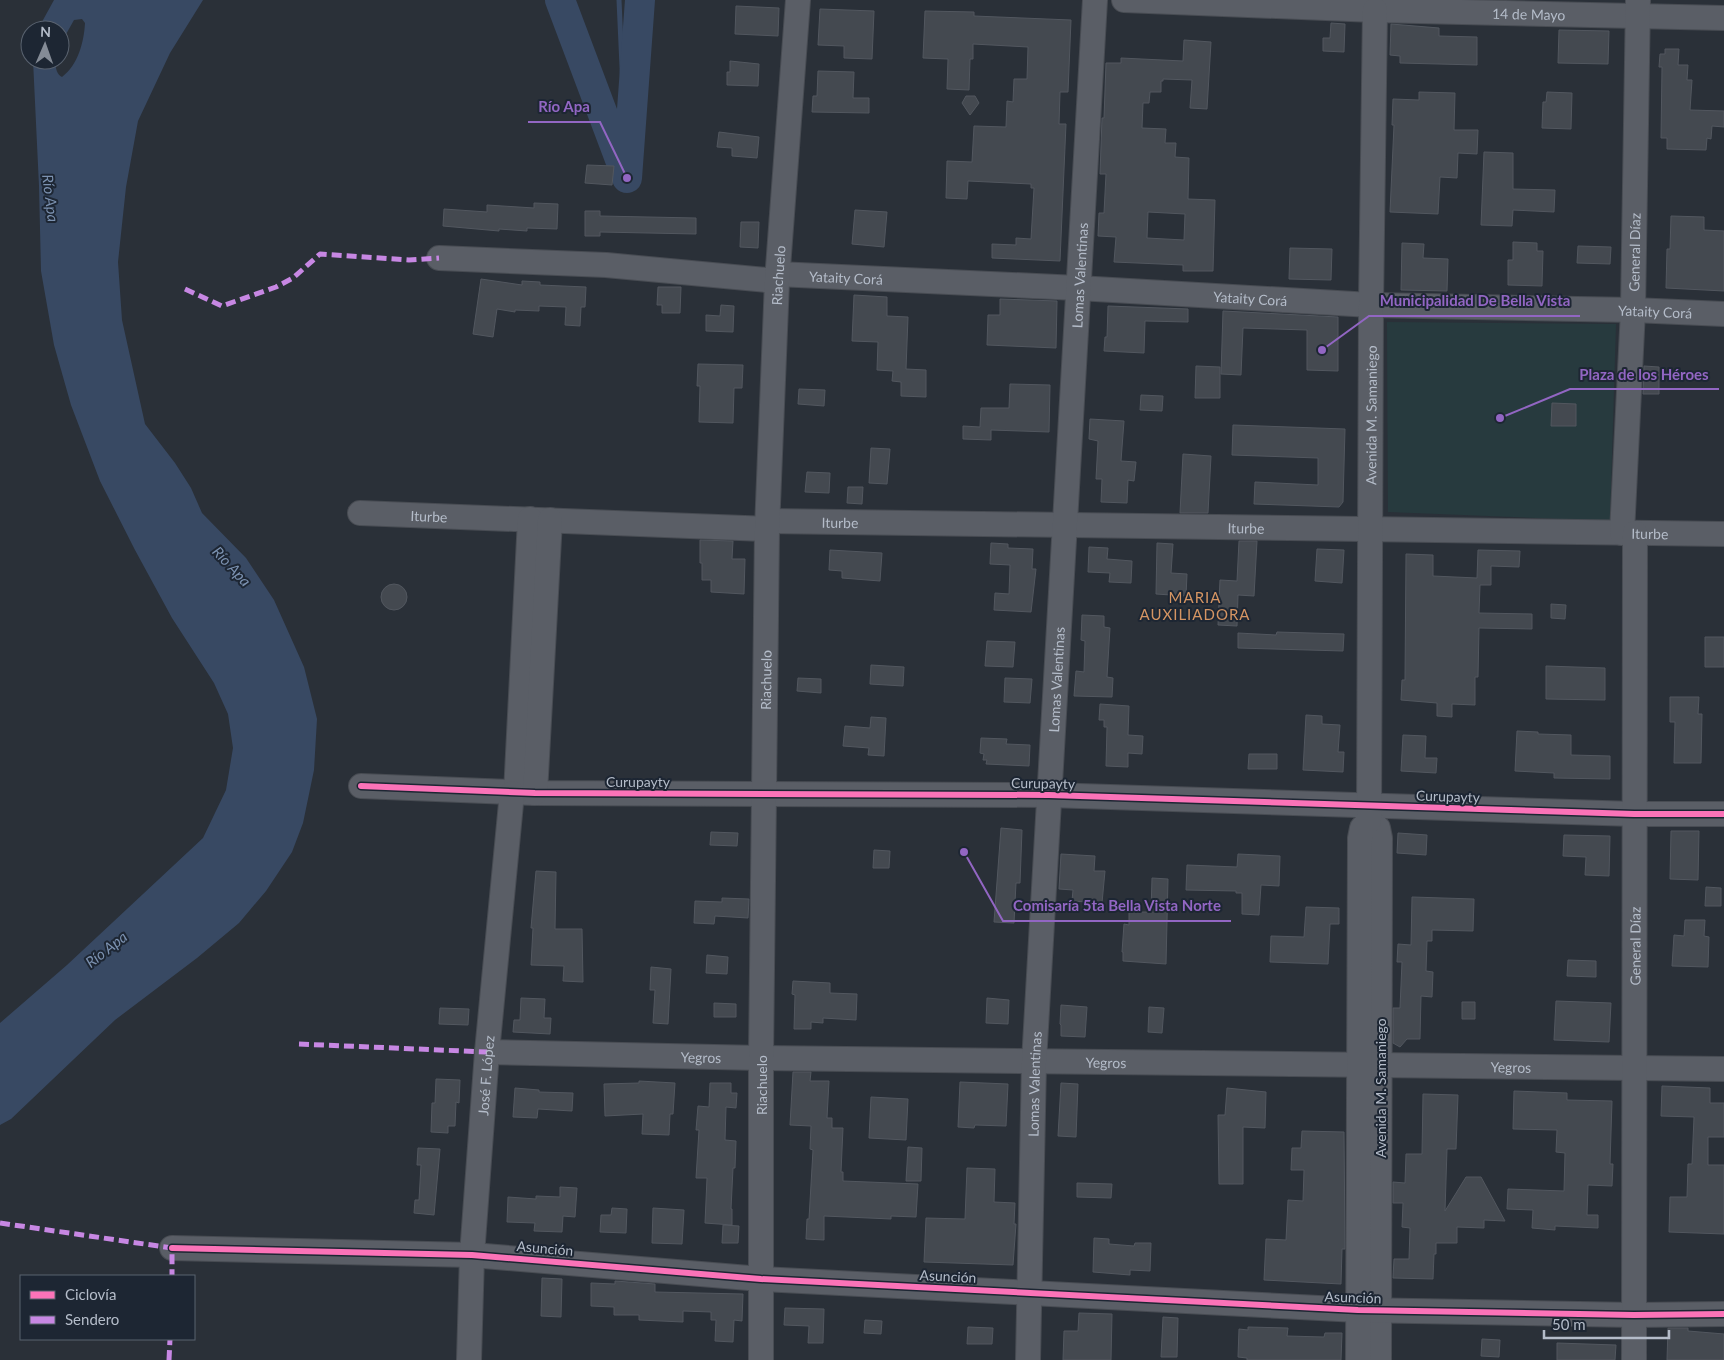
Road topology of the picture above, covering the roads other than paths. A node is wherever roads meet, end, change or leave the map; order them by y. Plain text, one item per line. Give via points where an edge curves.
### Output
1 (798, 0) edge
2 (1095, 0) edge
3 (1124, 0) edge
4 (1369, 6) edge
5 (1639, 8) edge
6 (1724, 18) edge
7 (438, 258) dead end
8 (777, 277) junction
9 (1078, 288) junction
10 (1371, 305) junction
11 (1633, 310) junction
12 (1724, 314) edge
13 (360, 513) dead end
14 (540, 519) junction
15 (767, 525) junction
16 (1065, 525) junction
17 (1370, 530) junction
18 (1628, 533) junction
19 (1724, 534) edge
20 (361, 786) dead end
21 (521, 793) junction
22 (764, 793) junction
23 (1049, 795) junction
24 (1369, 814) junction
25 (1634, 814) junction
26 (1724, 814) edge
27 (487, 1052) junction
28 (761, 1058) junction
29 (1034, 1062) junction
30 (1370, 1065) junction
31 (1633, 1069) junction
32 (1724, 1070) edge
33 (172, 1248) dead end
34 (472, 1255) junction
35 (761, 1279) junction
36 (1030, 1293) junction
37 (1369, 1310) junction
38 (1724, 1314) edge
39 (1634, 1315) junction
40 (469, 1360) edge
41 (761, 1360) edge
42 (1028, 1360) edge
43 (1358, 1360) edge
44 (1379, 1360) edge
45 (1634, 1360) edge

1 - 8 street, Riachuelo
2 - 9 street, Lomas Valentinas
3 - 4 street, 14 de Mayo
4 - 5 street, 14 de Mayo
4 - 10 street, Avenida M. Samaniego
5 - 6 street, 14 de Mayo
5 - 11 street, General Díaz
7 - 8 street, Yataity Corá via 606,264
8 - 9 street, Yataity Corá
8 - 15 street, Riachuelo
9 - 10 street, Yataity Corá
9 - 16 street, Lomas Valentinas
10 - 11 street, Yataity Corá
10 - 17 street, Avenida M. Samaniego
11 - 12 street, Yataity Corá
11 - 18 street, General Díaz
13 - 14 street, Iturbe
14 - 15 street, Iturbe
14 - 21 street, José F. López
15 - 16 street, Iturbe
15 - 22 street, Riachuelo
16 - 17 street, Iturbe
16 - 23 street, Lomas Valentinas
17 - 18 street, Iturbe
17 - 24 street, Avenida M. Samaniego
18 - 19 street, Iturbe
18 - 25 street, General Díaz
20 - 21 street, Curupayty
21 - 22 street, Curupayty
21 - 27 street, José F. López
22 - 23 street, Curupayty
22 - 28 street, Riachuelo
23 - 24 street, Curupayty
23 - 29 street, Lomas Valentinas
24 - 25 street, Curupayty
24 - 30 street, Avenida M. Samaniego via 1380,838
25 - 26 street, Curupayty
25 - 31 street, General Díaz
27 - 28 street, Yegros
27 - 34 street, José F. López
28 - 29 street, Yegros
28 - 35 street, Riachuelo
29 - 30 street, Yegros
29 - 36 street, Lomas Valentinas
30 - 31 street, Yegros
30 - 37 street, Avenida M. Samaniego
31 - 32 street, Yegros
31 - 39 street, General Díaz
33 - 34 street, Asunción
34 - 35 street, Asunción
34 - 40 street, José F. López
35 - 36 street, Asunción
35 - 41 street, Riachuelo
36 - 37 street, Asunción
36 - 42 street, Lomas Valentinas
37 - 39 street, Asunción
37 - 43 street, Avenida M. Samaniego
37 - 44 street, Avenida M. Samaniego
38 - 39 street, Asunción
39 - 45 street, General Díaz

